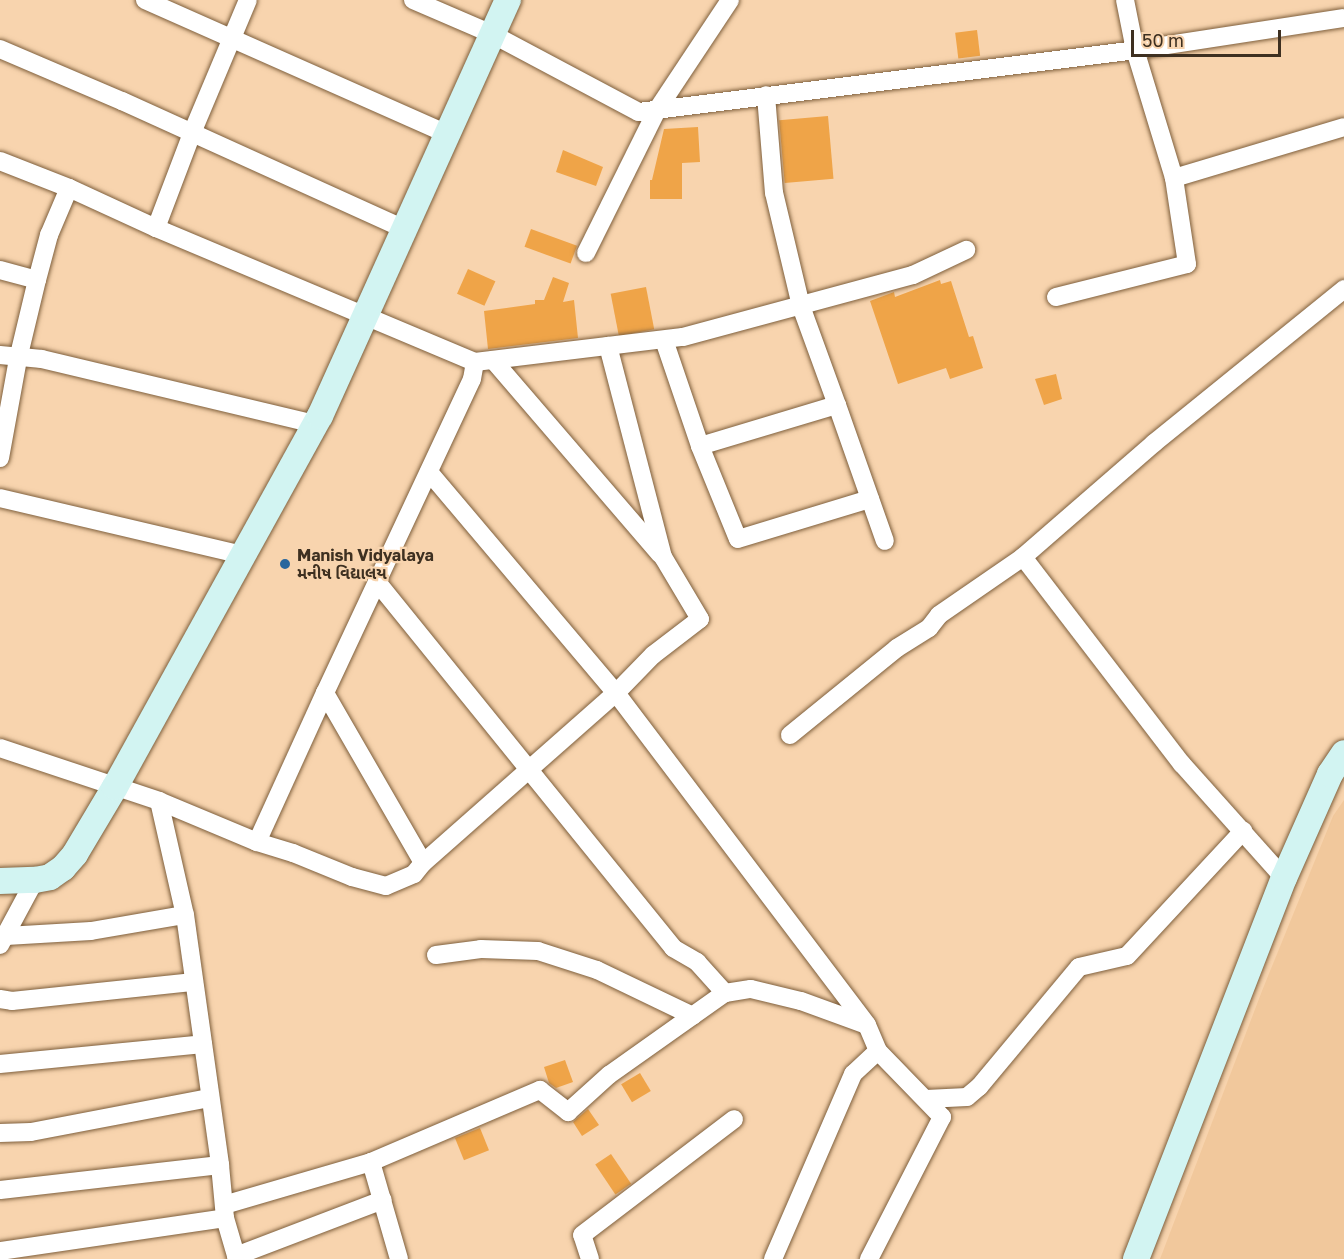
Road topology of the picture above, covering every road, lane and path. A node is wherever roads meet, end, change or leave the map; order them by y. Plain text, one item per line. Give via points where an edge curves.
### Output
1 (145, 0) edge
2 (248, 0) edge
3 (413, 0) edge
4 (508, 0) edge
5 (730, 0) edge
6 (1125, 0) edge
7 (1344, 18) edge
8 (492, 34) junction
9 (231, 38) junction
10 (0, 49) edge
11 (1135, 50) junction
12 (766, 95) junction
13 (657, 110) junction
14 (1344, 127) edge
15 (192, 133) junction
16 (447, 134) junction
17 (0, 161) edge
18 (1174, 178) junction
19 (69, 188) junction
20 (156, 228) junction
21 (404, 229) junction
22 (966, 250) dead end
23 (586, 253) dead end
24 (0, 270) edge
25 (37, 280) junction
26 (1344, 289) edge
27 (1056, 297) dead end
28 (801, 306) junction
29 (366, 314) junction
30 (664, 340) junction
31 (608, 346) junction
32 (9, 357) edge
33 (484, 361) junction
34 (837, 405) junction
35 (315, 424) junction
36 (700, 446) junction
37 (0, 458) edge
38 (429, 472) junction
39 (0, 498) edge
40 (870, 499) junction
41 (885, 541) dead end
42 (243, 555) junction
43 (663, 557) junction
44 (1023, 557) junction
45 (377, 582) junction
46 (325, 693) junction
47 (616, 693) junction
48 (790, 735) dead end
49 (0, 748) edge
50 (1344, 753) edge
51 (529, 770) junction
52 (115, 787) junction
53 (159, 801) junction
54 (1243, 831) junction
55 (257, 842) junction
56 (423, 863) junction
57 (1284, 878) junction
58 (35, 880) junction
59 (0, 881) edge
60 (185, 915) junction
61 (3, 941) edge
62 (436, 956) dead end
63 (194, 982) junction
64 (725, 993) junction
65 (0, 999) edge
66 (693, 1016) junction
67 (867, 1025) junction
68 (203, 1044) junction
69 (878, 1051) junction
70 (0, 1064) edge
71 (210, 1098) junction
72 (926, 1099) junction
73 (734, 1119) dead end
74 (0, 1133) edge
75 (371, 1162) junction
76 (220, 1165) junction
77 (0, 1190) edge
78 (382, 1200) junction
79 (225, 1211) junction
80 (2, 1248) edge
81 (236, 1258) edge
82 (397, 1258) edge
83 (590, 1259) edge
84 (773, 1259) edge
85 (869, 1259) edge
86 (1136, 1259) edge

1 - 9 street
2 - 9 street
3 - 8 street
4 - 8 main road
5 - 13 street
6 - 11 street
7 - 11 street
8 - 13 street via 639,112
8 - 16 main road
9 - 15 street
9 - 16 street
10 - 15 street
11 - 12 street
11 - 18 street
12 - 13 street
12 - 28 street via 774,193
13 - 23 street
14 - 18 street
15 - 20 street
15 - 21 street
16 - 21 main road
17 - 19 street
18 - 27 street via 1187,264
19 - 20 street
19 - 25 street via 49,235
20 - 29 street
21 - 29 main road
22 - 28 street via 913,275
24 - 25 street
25 - 32 street
26 - 44 street via 1154,443
28 - 30 street
28 - 34 street
29 - 33 street
29 - 35 main road
30 - 31 street
30 - 36 street
31 - 33 street
31 - 43 street
32 - 35 street via 42,359
32 - 37 street
33 - 38 street
33 - 43 street
34 - 36 street
34 - 40 street
35 - 42 main road
36 - 40 street via 738,539
38 - 45 street
38 - 47 street
39 - 42 street
40 - 41 street
42 - 52 main road
43 - 47 street via 700,619 653,655
44 - 48 street via 939,615 929,628 897,648
44 - 54 street via 1182,764
45 - 46 street
45 - 51 street
46 - 55 street
46 - 56 street
47 - 51 street
47 - 67 street
49 - 52 street
50 - 57 main road via 1330,774
51 - 56 street
51 - 64 street via 673,948 697,962
52 - 53 street
52 - 58 main road via 63,868 50,877
53 - 55 street
53 - 60 street
54 - 57 street
54 - 72 street via 1128,956 1079,967 979,1087 967,1097
55 - 56 street via 386,886 414,874
57 - 86 main road
58 - 59 main road
58 - 61 street
60 - 61 street
60 - 63 street
62 - 66 street via 481,949 538,951 597,970
63 - 65 street
63 - 68 street
64 - 66 street
64 - 67 street via 751,989 801,1001
66 - 75 street via 609,1075 568,1112 540,1090
67 - 69 street
68 - 70 street
68 - 71 street
69 - 72 street
69 - 84 street via 853,1074
71 - 74 street via 31,1131
71 - 76 street
72 - 85 street via 942,1117
73 - 83 street via 582,1235
75 - 78 street
75 - 79 street
76 - 77 street
76 - 79 street
78 - 81 street
78 - 82 street
79 - 80 street
79 - 81 street

